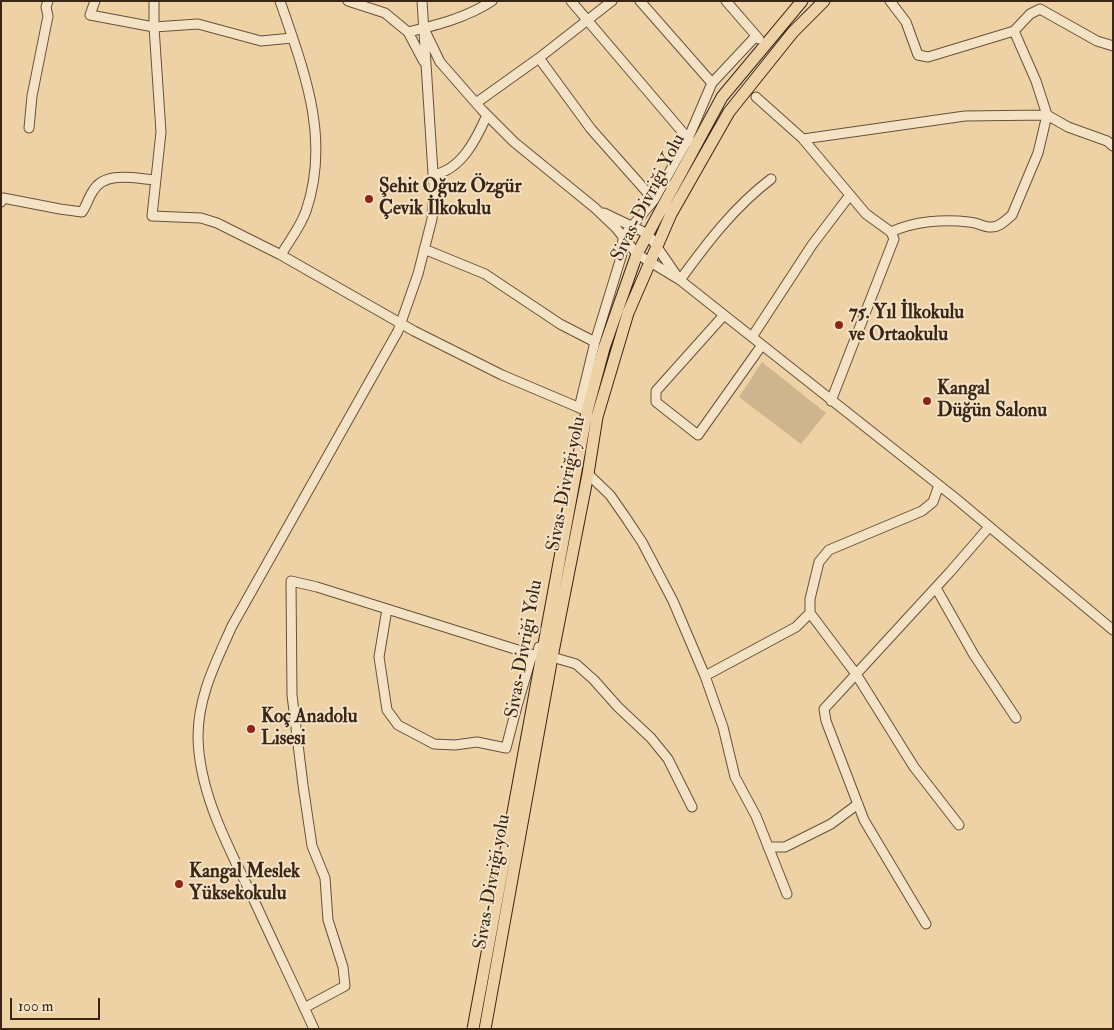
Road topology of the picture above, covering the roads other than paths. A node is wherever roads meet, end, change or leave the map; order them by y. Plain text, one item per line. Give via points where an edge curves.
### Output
1 (48, 1) edge
2 (95, 1) edge
3 (154, 1) edge
4 (280, 1) edge
5 (422, 1) edge
6 (492, 1) edge
7 (571, 1) edge
8 (612, 1) edge
9 (640, 1) edge
10 (726, 1) edge
11 (802, 1) edge
12 (824, 1) edge
13 (890, 1) edge
14 (354, 2) edge
15 (587, 22) junction
16 (154, 27) junction
17 (424, 28) junction
18 (1014, 31) junction
19 (408, 32) junction
20 (756, 36) junction
21 (292, 38) junction
22 (764, 45) junction
23 (1113, 46) edge
24 (539, 58) junction
25 (426, 64) junction
26 (712, 83) junction
27 (756, 97) dead end
28 (476, 104) junction
29 (487, 115) junction
30 (1047, 115) junction
31 (29, 128) dead end
32 (803, 140) junction
33 (692, 143) junction
34 (1113, 146) edge
35 (433, 175) junction
36 (771, 179) dead end
37 (156, 180) junction
38 (850, 195) junction
39 (654, 200) junction
40 (1, 202) edge
41 (594, 208) junction
42 (633, 227) junction
43 (891, 232) junction
44 (648, 234) junction
45 (623, 237) junction
46 (657, 247) junction
47 (424, 249) junction
48 (281, 254) junction
49 (637, 254) junction
50 (651, 262) junction
51 (680, 280) junction
52 (724, 315) junction
53 (401, 323) junction
54 (752, 337) junction
55 (595, 342) junction
56 (762, 345) junction
57 (831, 401) junction
58 (583, 410) junction
59 (588, 474) junction
60 (939, 485) junction
61 (989, 526) junction
62 (936, 588) junction
63 (387, 609) junction
64 (810, 613) junction
65 (1113, 630) edge
66 (532, 655) junction
67 (552, 657) junction
68 (856, 674) junction
69 (706, 676) junction
70 (1016, 718) dead end
71 (858, 804) junction
72 (692, 808) dead end
73 (959, 824) dead end
74 (768, 847) junction
75 (787, 894) dead end
76 (926, 924) dead end
77 (304, 1008) junction
78 (314, 1029) edge
79 (473, 1029) edge
80 (485, 1029) edge

1 - 31 street
2 - 16 street via 90,15
3 - 16 street
4 - 21 street
5 - 17 street
6 - 17 street via 481,9
7 - 15 street
8 - 15 street
9 - 26 street
10 - 20 street
11 - 22 main road, Sivas-Divriği Yolu
12 - 46 main road, Sivas-Divriği yolu via 793,32 729,112 671,214
13 - 18 street via 906,22 918,55 928,57
14 - 19 street via 385,13
15 - 24 street
15 - 33 street
16 - 21 street via 198,24 261,41
16 - 37 street via 161,132
17 - 19 street
17 - 25 street
17 - 28 street via 440,62
18 - 23 street via 1030,14 1040,9 1097,41
18 - 30 street
19 - 25 street
20 - 22 street
20 - 26 street
21 - 48 street via 311,102 317,142 315,177 305,213
22 - 33 main road, Sivas-Divriği Yolu via 722,97
24 - 28 street
24 - 39 street via 591,129
25 - 35 street
26 - 33 street
27 - 32 street
28 - 29 street
29 - 35 street via 461,159 443,173
29 - 41 street via 514,142
30 - 32 street via 965,116
30 - 34 street
30 - 43 street via 1038,153 1012,215 1004,223 992,227 970,222 934,221 903,226
32 - 38 street
33 - 39 street
33 - 44 main road, Sivas-Divriği Yolu
35 - 47 street via 432,219
36 - 51 street via 719,228
37 - 40 street via 113,177 100,182 82,212 3,198
37 - 48 street via 152,216 201,218
38 - 43 street via 866,214
38 - 54 street via 812,245
39 - 42 street
41 - 42 street
41 - 45 street
42 - 44 street
42 - 45 street
43 - 57 street via 894,239
44 - 46 street
44 - 49 main road, Sivas-Divriği Yolu
45 - 49 street
45 - 55 street via 622,254
46 - 50 main road, Sivas-Divriği yolu
46 - 51 street
47 - 53 street
47 - 55 street via 485,274 560,324
48 - 53 street
49 - 50 street
49 - 58 main road, Sivas-Divriği Yolu
50 - 51 street
50 - 59 main road, Sivas-Divriği yolu via 628,313 600,407
51 - 52 street
52 - 54 street
52 - 56 street via 656,391 656,402 698,435
53 - 58 street via 502,375
53 - 77 street via 232,626 202,697 198,738 204,782 223,836
54 - 56 street
55 - 58 street
56 - 57 street
57 - 60 street
58 - 66 street via 537,656
58 - 79 main road, Sivas-Divriği Yolu
59 - 67 main road, Sivas-Divriği yolu
59 - 69 street via 610,494 642,542 673,601
60 - 61 street
60 - 64 street via 933,502 922,511 828,550 819,562
61 - 62 street
61 - 65 street
62 - 68 street
62 - 70 street via 974,655
63 - 66 street
63 - 66 street via 379,657 387,710 398,725 434,744 477,742 506,748
63 - 77 street via 290,581 292,695 303,785 312,846 325,878 328,920 343,967 345,986
64 - 68 street
64 - 69 street via 796,627
67 - 72 street via 576,664 652,738 668,759
67 - 80 main road, Sivas-Divriği yolu
68 - 71 street via 824,708
68 - 73 street via 914,767
69 - 74 street via 735,777
71 - 74 street via 831,824 785,846
71 - 76 street via 864,820
74 - 75 street
77 - 78 street

